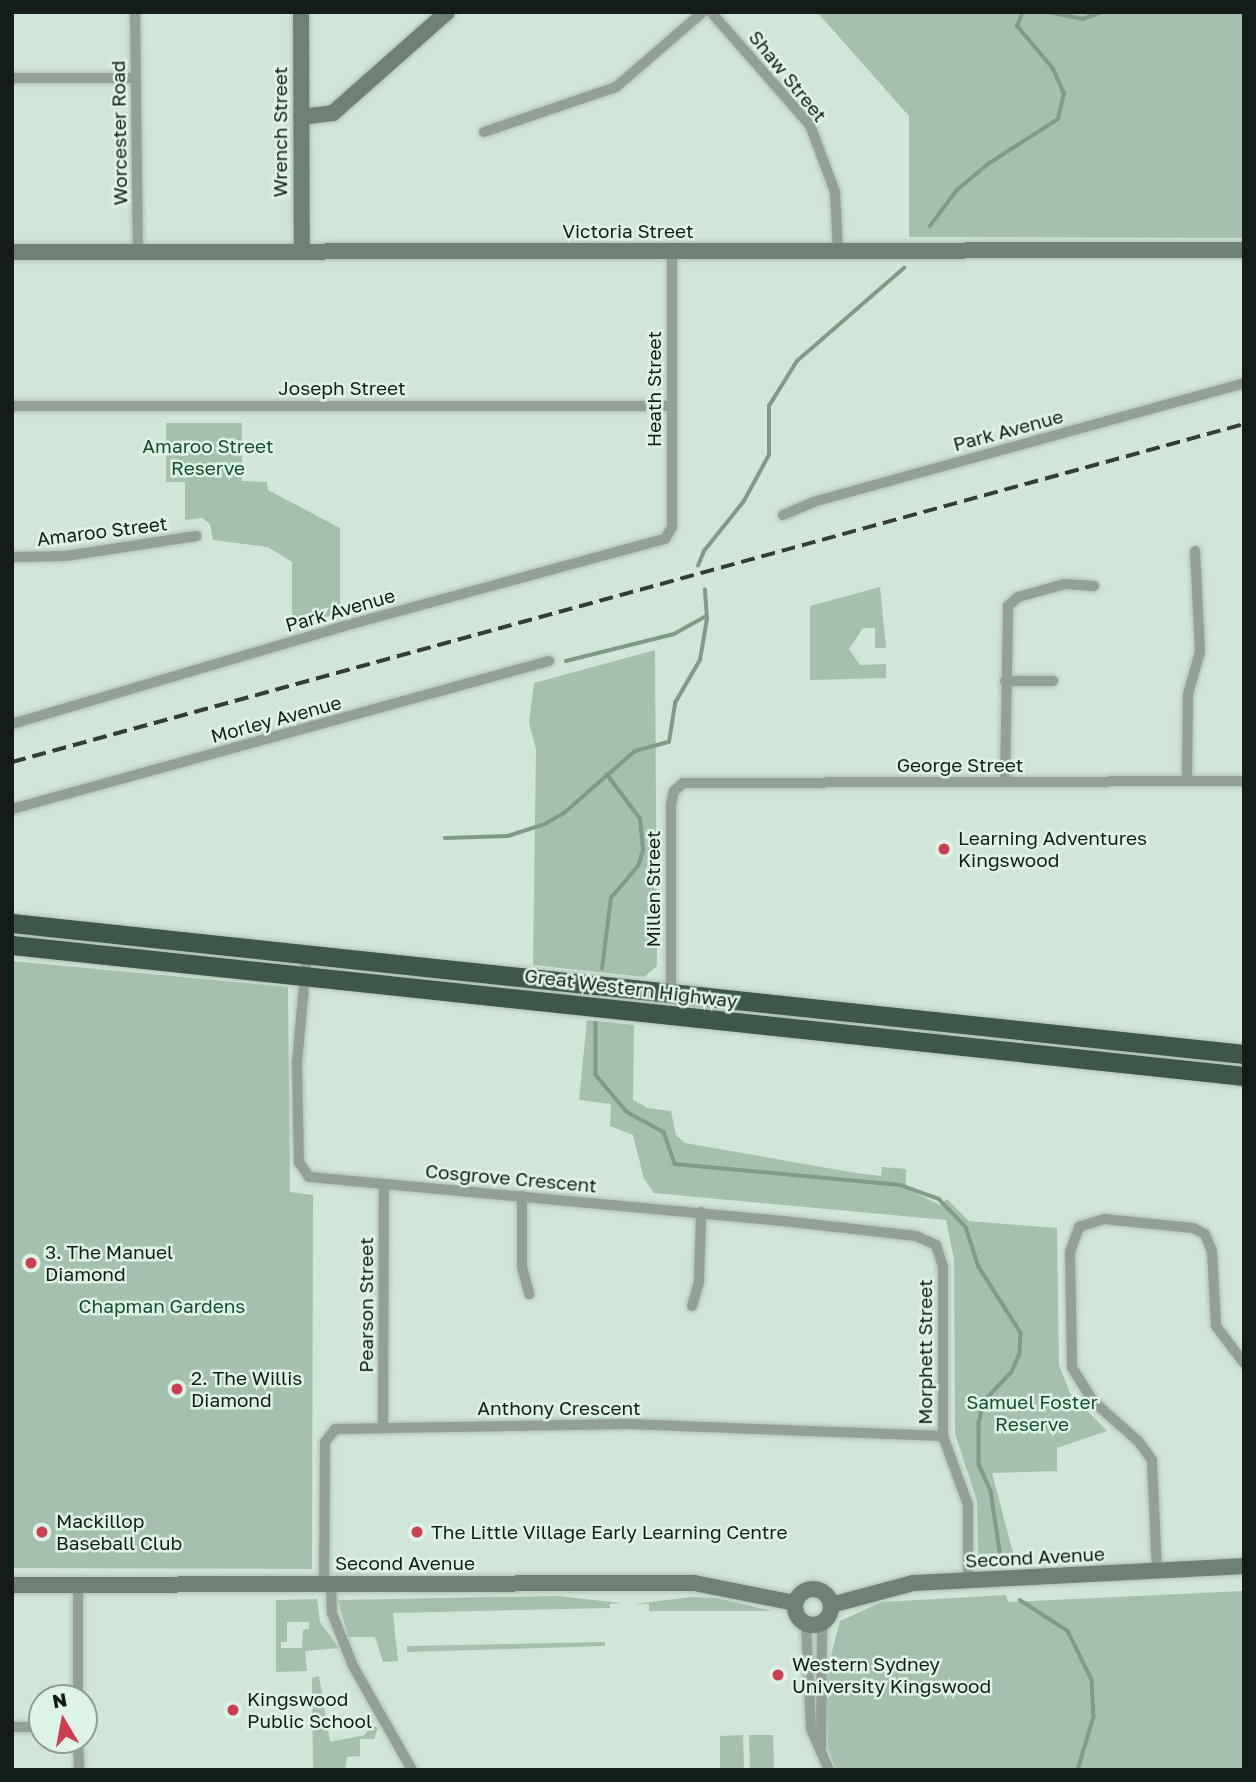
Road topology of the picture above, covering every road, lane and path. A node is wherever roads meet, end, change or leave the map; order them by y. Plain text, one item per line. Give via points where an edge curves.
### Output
1 (135, 12) edge
2 (301, 12) edge
3 (447, 12) edge
4 (703, 12) edge
5 (710, 12) edge
6 (12, 78) edge
7 (135, 78) junction
8 (302, 117) junction
9 (484, 132) dead end
10 (1244, 250) edge
11 (302, 251) junction
12 (838, 251) junction
13 (138, 252) junction
14 (672, 252) junction
15 (12, 253) edge
16 (1244, 383) edge
17 (12, 405) edge
18 (671, 406) junction
19 (783, 515) dead end
20 (672, 527) joint
21 (196, 536) dead end
22 (1195, 551) dead end
23 (12, 557) edge
24 (1094, 586) dead end
25 (549, 661) dead end
26 (1005, 681) junction
27 (1053, 681) dead end
28 (12, 724) edge
29 (1187, 781) junction
30 (1244, 781) edge
31 (1005, 782) junction
32 (677, 786) joint
33 (12, 809) edge
34 (12, 923) edge
35 (12, 944) edge
36 (307, 953) junction
37 (305, 974) junction
38 (671, 993) junction
39 (1244, 1054) edge
40 (1244, 1076) edge
41 (384, 1184) junction
42 (522, 1196) junction
43 (701, 1212) junction
44 (936, 1245) joint
45 (529, 1294) dead end
46 (692, 1306) dead end
47 (1244, 1363) edge
48 (383, 1426) junction
49 (943, 1436) junction
50 (1244, 1566) edge
51 (1157, 1572) junction
52 (968, 1581) junction
53 (78, 1584) junction
54 (328, 1584) junction
55 (12, 1585) edge
56 (795, 1603) junction
57 (831, 1605) junction
58 (814, 1623) junction
59 (78, 1684) edge
60 (412, 1770) edge
61 (829, 1770) edge

1 - 7 street, Worcester Road
2 - 8 street, Wrench Street
3 - 8 street via 333,113
4 - 9 street via 616,87
5 - 12 street, Shaw Street via 810,125 835,192
6 - 7 street
7 - 13 street, Worcester Road
8 - 11 street, Wrench Street
10 - 12 street, Victoria Street
11 - 13 street, Victoria Street
11 - 14 street, Victoria Street
12 - 14 street, Victoria Street
13 - 15 street, Victoria Street
14 - 18 street, Heath Street
16 - 19 street, Park Avenue via 813,502
17 - 18 street, Joseph Street
18 - 20 street, Heath Street
20 - 28 street, Park Avenue via 669,535 655,544 344,626
21 - 23 street, Amaroo Street via 59,557
22 - 29 street via 1200,639 1188,694
24 - 26 street via 1065,584 1017,597 1009,604
25 - 33 street, Morley Avenue
26 - 27 street
26 - 31 street
29 - 30 street, George Street
29 - 31 street, George Street
31 - 32 street, George Street via 690,782
32 - 38 street, Millen Street via 670,813
34 - 36 highway, Great Western Highway
35 - 37 highway, Great Western Highway
36 - 37 street, Cosgrove Crescent
36 - 38 highway, Great Western Highway
37 - 40 highway, Great Western Highway
37 - 41 street, Cosgrove Crescent via 297,1062 300,1168 312,1178
38 - 39 highway, Great Western Highway
41 - 42 street, Cosgrove Crescent
41 - 48 street, Pearson Street
42 - 43 street, Cosgrove Crescent
42 - 45 street via 522,1267
43 - 44 street, Cosgrove Crescent via 916,1236
43 - 46 street via 698,1289
44 - 49 street, Morphett Street via 943,1267
47 - 51 street via 1216,1326 1212,1251 1205,1234 1193,1228 1104,1219 1079,1227 1070,1252 1072,1367 1093,1401 1139,1441 1152,1460
48 - 49 street, Anthony Crescent via 628,1424
48 - 54 street, Anthony Crescent via 335,1429 325,1438
49 - 52 street, Morphett Street via 968,1505
50 - 51 street, Second Avenue
51 - 52 street, Second Avenue
52 - 57 street, Second Avenue via 913,1583
53 - 54 street, Second Avenue
53 - 55 street, Second Avenue
53 - 59 street
54 - 56 street, Second Avenue via 694,1583
54 - 60 street, Anthony Crescent via 332,1613 353,1666
56 - 57 street via 801,1593 811,1589 827,1595
56 - 58 street via 798,1617
57 - 58 street
58 - 61 street via 811,1729

